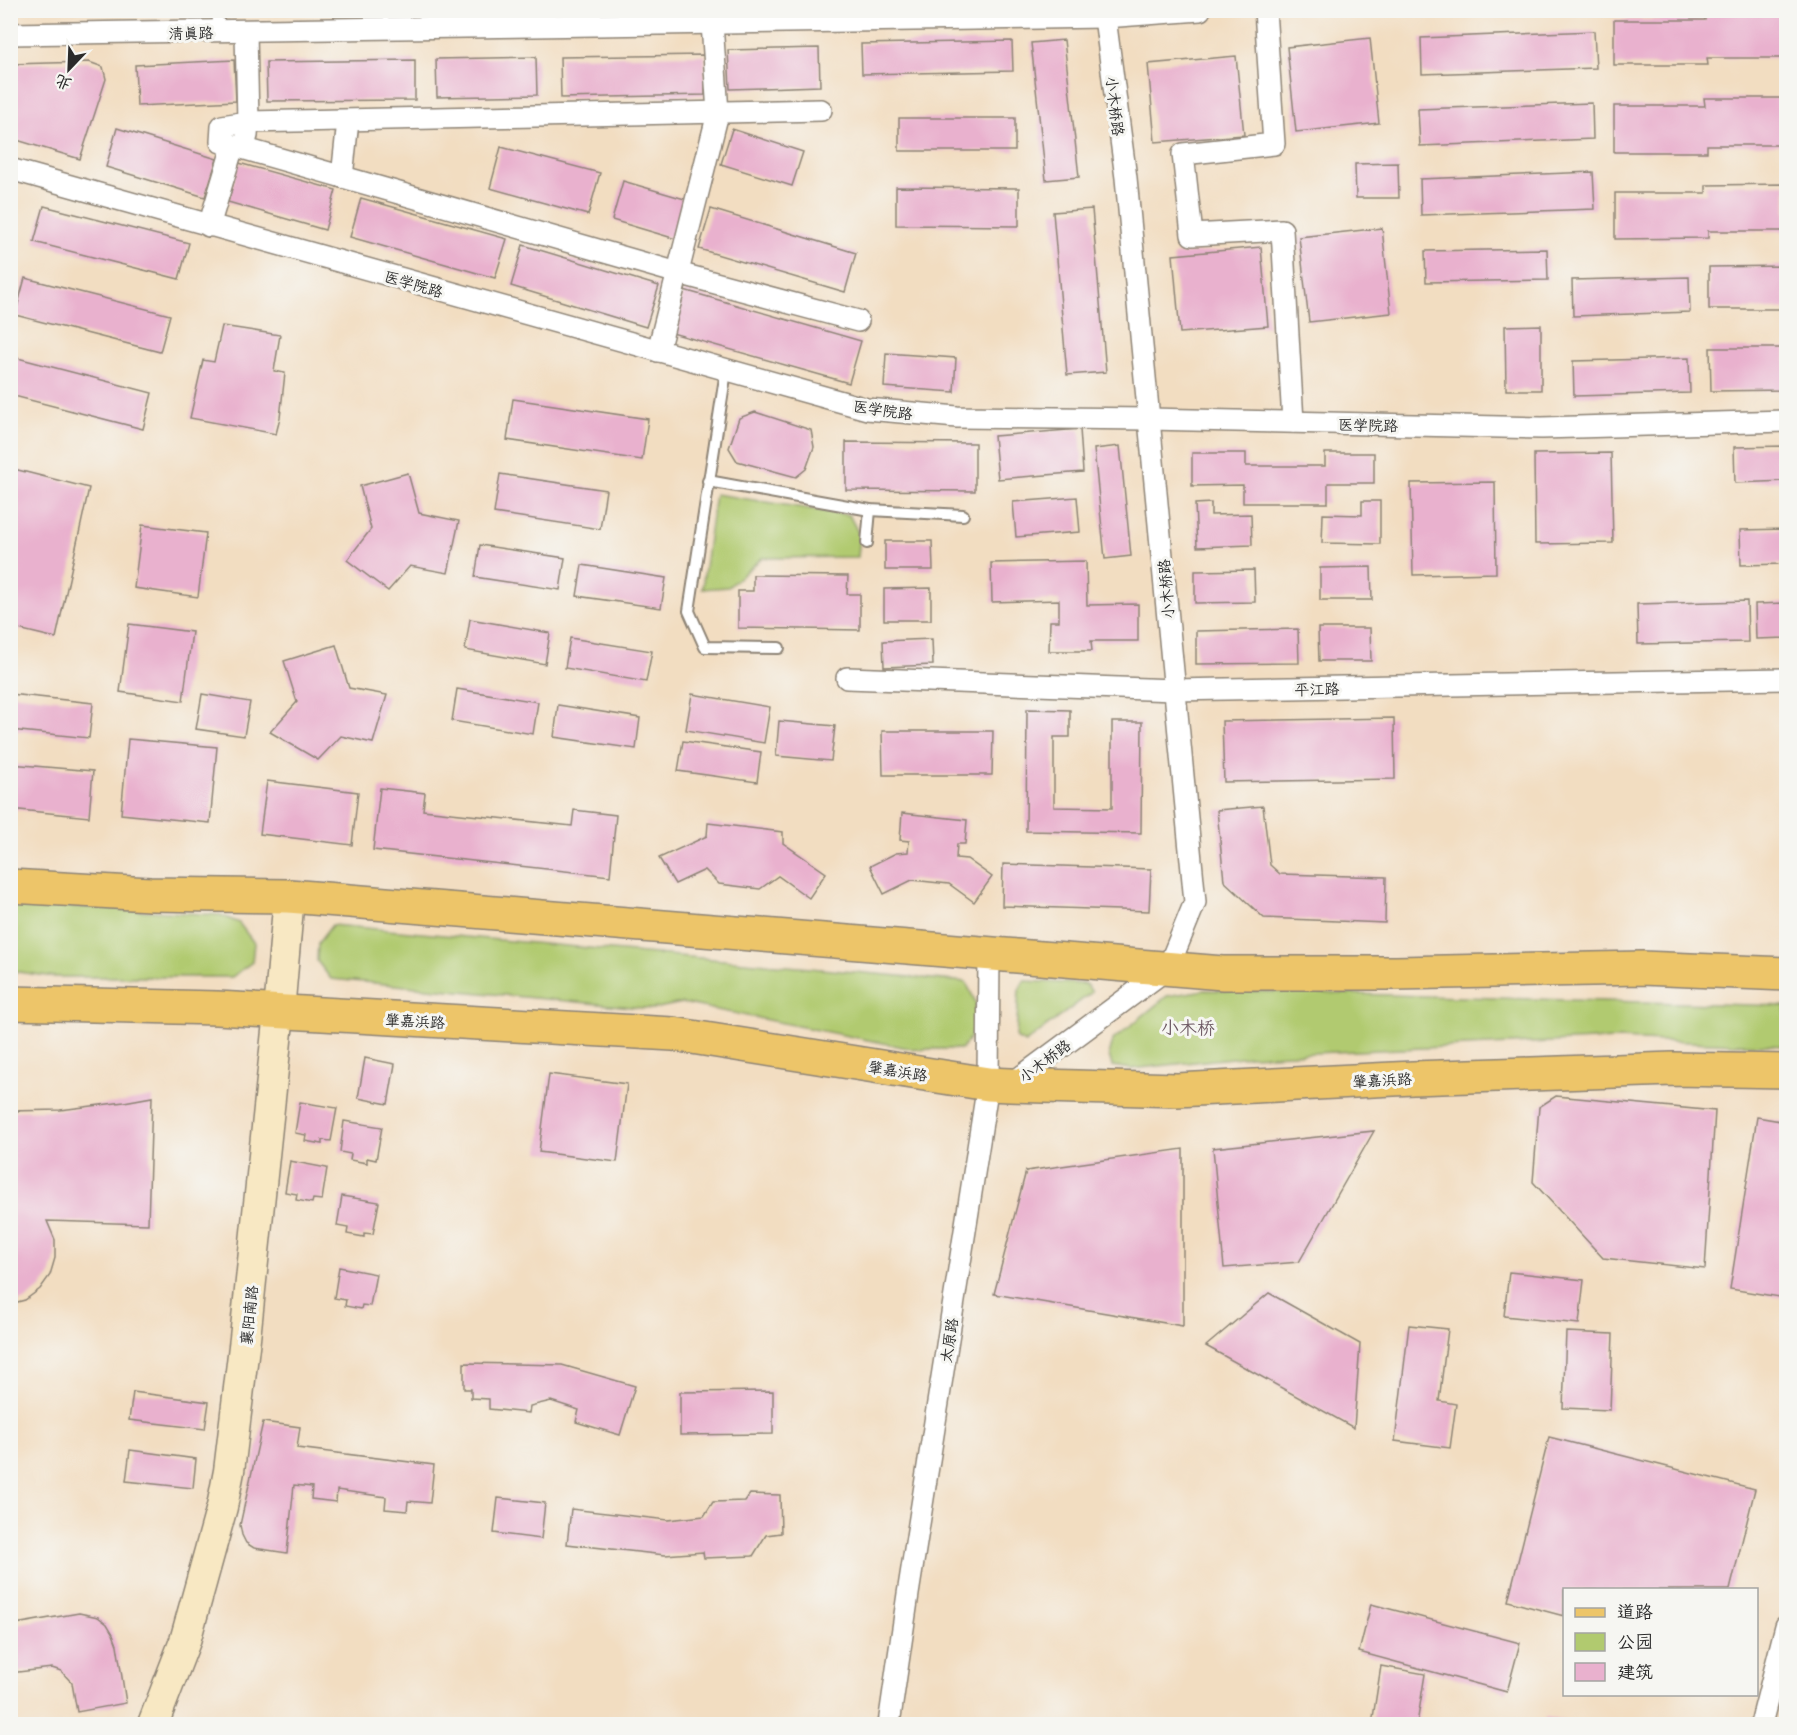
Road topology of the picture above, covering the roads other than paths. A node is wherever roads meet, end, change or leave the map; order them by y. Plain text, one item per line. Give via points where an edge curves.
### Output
1 (217, 10) edge
2 (1200, 10) edge
3 (1265, 10) edge
4 (1104, 14) edge
5 (863, 16) edge
6 (712, 23) junction
7 (219, 32) junction
8 (246, 32) junction
9 (10, 34) edge
10 (821, 111) dead end
11 (718, 112) junction
12 (348, 120) junction
13 (248, 122) junction
14 (239, 148) junction
15 (10, 169) edge
16 (342, 177) junction
17 (208, 226) junction
18 (678, 273) junction
19 (858, 321) dead end
20 (658, 351) junction
21 (726, 370) junction
22 (1149, 419) junction
23 (1786, 421) edge
24 (1293, 422) junction
25 (708, 481) junction
26 (870, 510) junction
27 (963, 515) dead end
28 (867, 543) dead end
29 (779, 648) dead end
30 (847, 678) dead end
31 (1786, 679) edge
32 (1174, 690) junction
33 (10, 886) edge
34 (289, 896) junction
35 (989, 954) junction
36 (1168, 968) junction
37 (1786, 974) edge
38 (10, 1003) edge
39 (279, 1012) junction
40 (1786, 1071) edge
41 (999, 1084) junction
42 (1786, 1626) edge
43 (153, 1725) edge
44 (889, 1725) edge
45 (1761, 1725) edge

1 - 7 lane
2 - 4 street, 清真路
3 - 24 street via 1274,144 1184,154 1192,235 1282,230
4 - 5 street, 清真路
4 - 22 street, 小木桥路 via 1126,178
5 - 6 street, 清真路
6 - 8 street, 清真路
6 - 11 street
7 - 8 street, 清真路
7 - 9 street, 清真路
8 - 13 street
10 - 11 street
11 - 12 street
11 - 18 street
12 - 13 street
12 - 16 street
13 - 14 street
14 - 16 street
14 - 17 street
15 - 17 street, 医学院路
16 - 18 street
17 - 20 street, 医学院路
18 - 19 street
18 - 20 street
20 - 21 street, 医学院路
21 - 22 street, 医学院路 via 867,409 957,417
21 - 25 lane
22 - 24 street, 医学院路
22 - 32 street, 小木桥路
23 - 24 street, 医学院路 via 1542,428
25 - 26 lane
25 - 29 lane via 689,611 705,647
26 - 27 lane
26 - 28 lane
30 - 32 street, 平江路
31 - 32 street, 平江路
32 - 36 street, 小木桥路 via 1195,902
33 - 34 main road
34 - 35 main road
34 - 39 street, 襄阳南路
35 - 36 main road
35 - 41 street, 太原路
36 - 37 main road via 1223,973 1326,973 1642,968
36 - 41 street, 小木桥路
38 - 39 main road, 肇嘉浜路
39 - 41 main road, 肇嘉浜路 via 673,1034
39 - 43 street, 襄阳南路 via 229,1472 185,1641
40 - 41 main road, 肇嘉浜路 via 1673,1069 1177,1090
41 - 44 street, 太原路 via 908,1594
42 - 45 street

